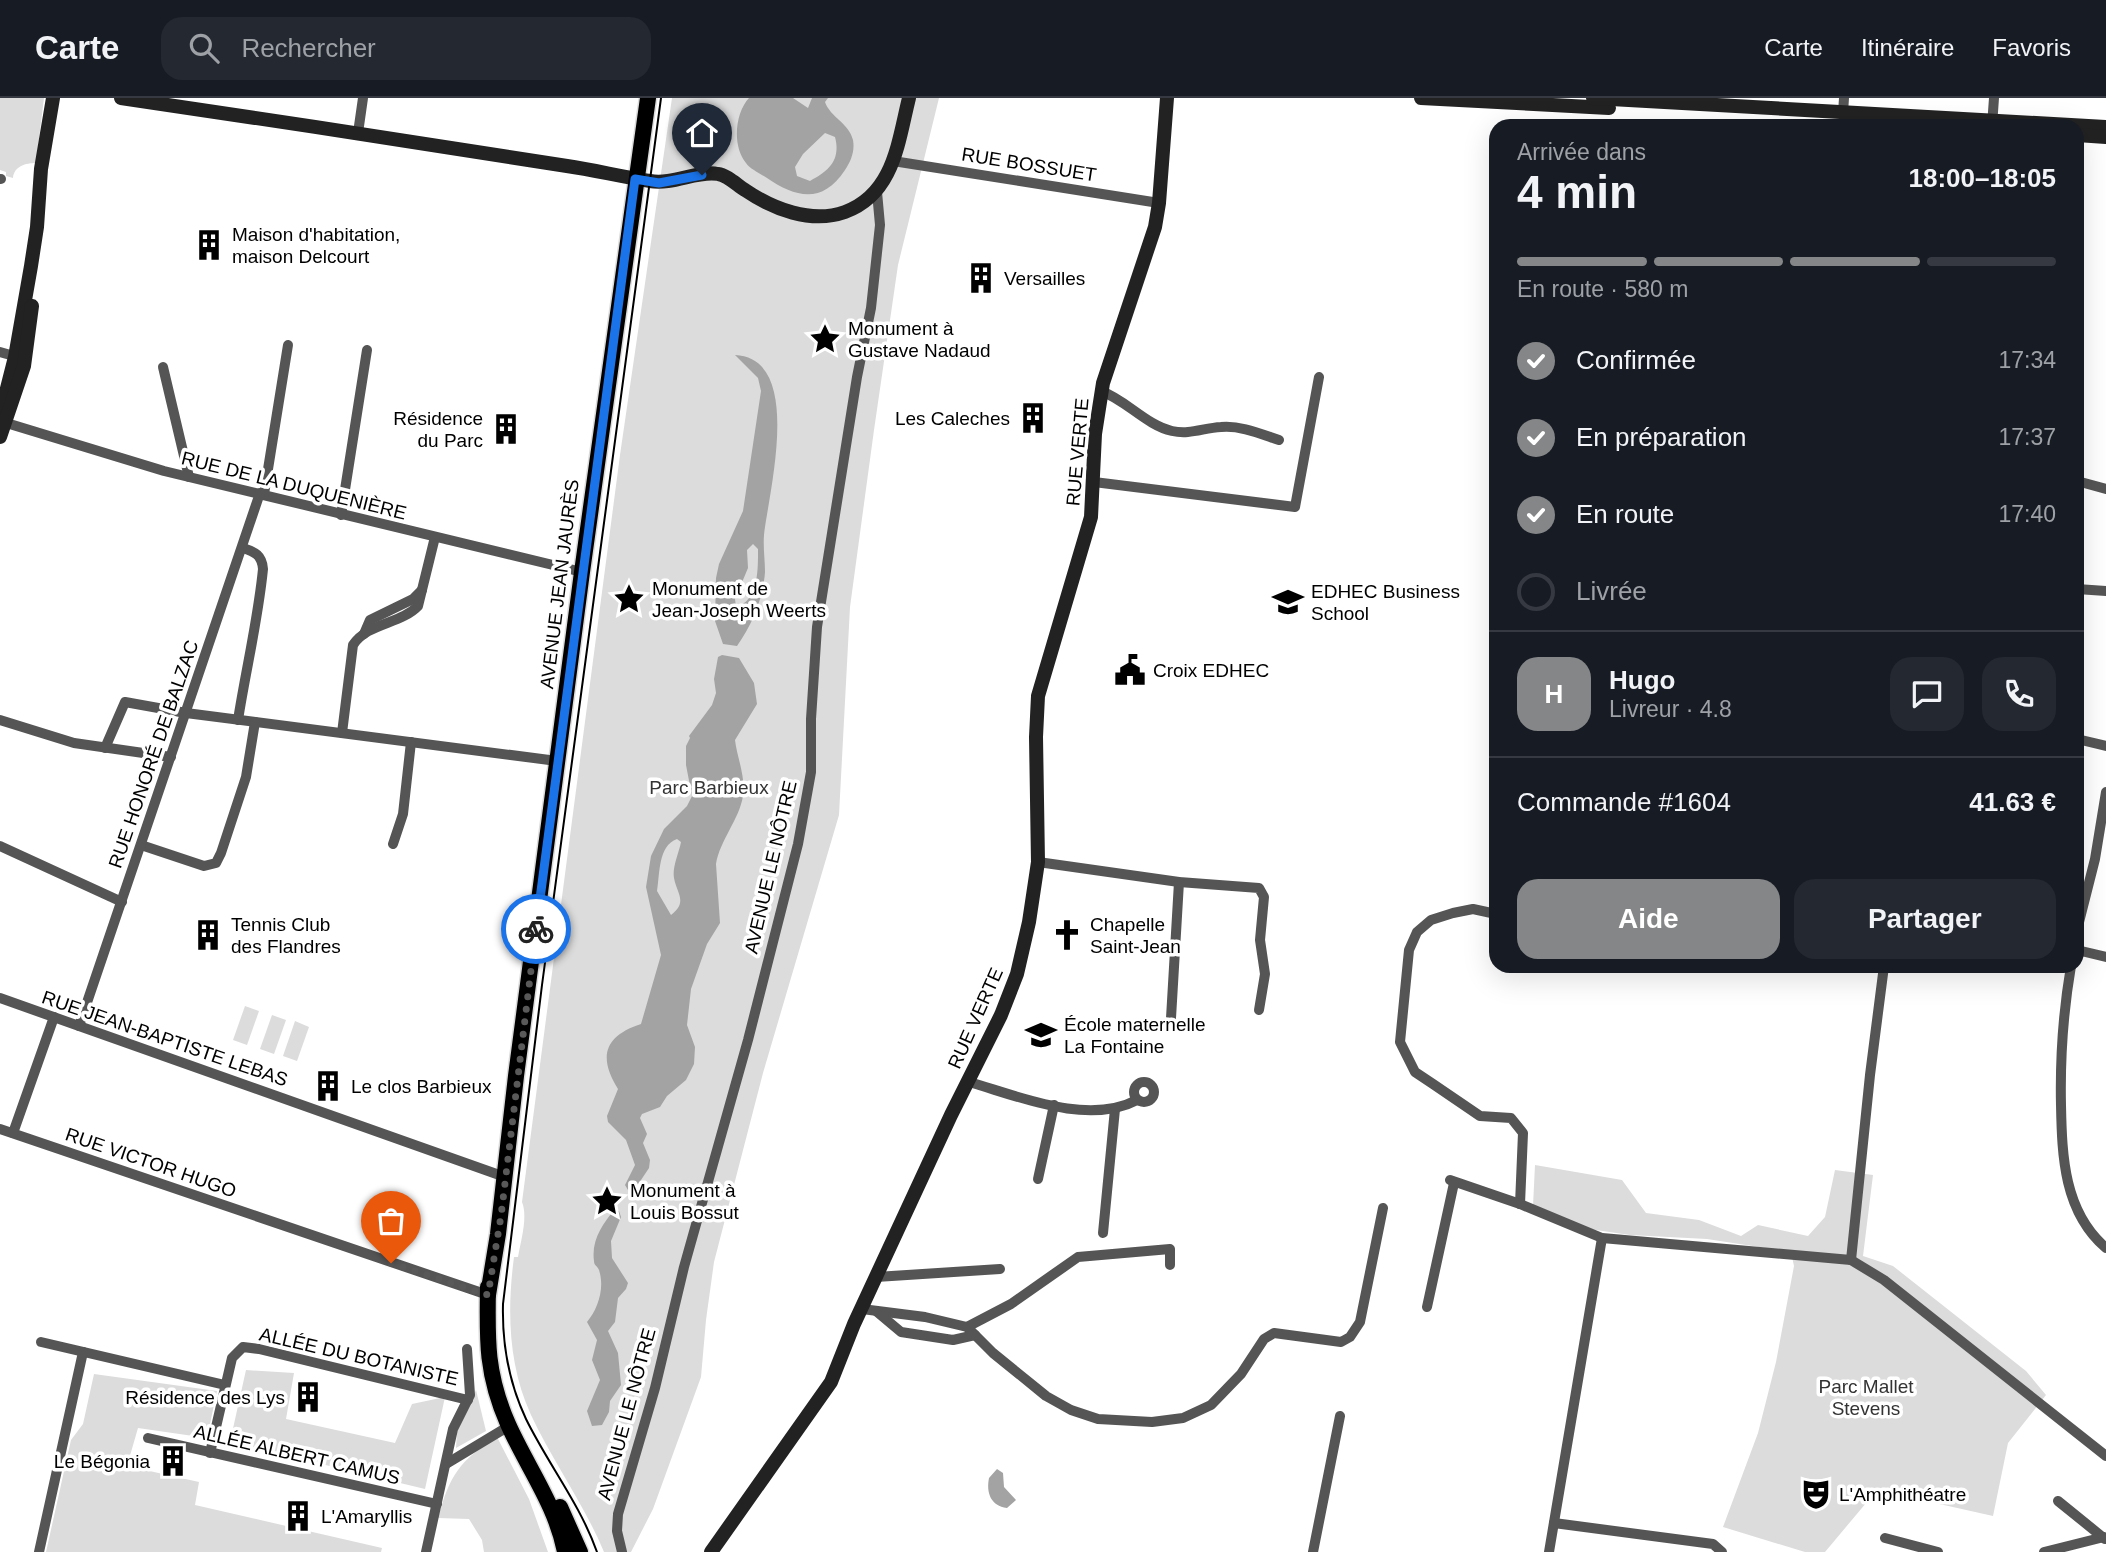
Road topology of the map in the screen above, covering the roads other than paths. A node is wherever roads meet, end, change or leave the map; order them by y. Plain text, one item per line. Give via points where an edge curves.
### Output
1 (53, 98) edge
2 (61, 98) edge
3 (121, 98) edge
4 (363, 98) edge
5 (648, 98) edge
6 (909, 98) edge
7 (1167, 98) edge
8 (1421, 98) edge
9 (1593, 98) edge
10 (1994, 98) edge
11 (1630, 99) edge
12 (1679, 104) edge
13 (1843, 105) edge
14 (1841, 119) edge
15 (1959, 119) edge
16 (1992, 119) edge
17 (2084, 126) edge
18 (2106, 127) edge
19 (358, 134) junction
20 (2084, 135) edge
21 (2106, 137) edge
22 (893, 161) junction
23 (635, 179) junction
24 (877, 192) junction
25 (1159, 203) junction
26 (37, 226) junction
27 (288, 345) dead end
28 (366, 350) dead end
29 (0, 352) edge
30 (21, 358) junction
31 (163, 367) dead end
32 (1319, 377) dead end
33 (1101, 391) junction
34 (1, 424) edge
35 (1279, 440) dead end
36 (190, 477) junction
37 (1094, 482) junction
38 (2084, 483) edge
39 (2106, 489) edge
40 (262, 494) junction
41 (341, 514) junction
42 (435, 537) junction
43 (243, 548) junction
44 (582, 572) junction
45 (2084, 589) edge
46 (2106, 591) edge
47 (186, 713) junction
48 (0, 720) edge
49 (238, 720) junction
50 (255, 722) junction
51 (342, 733) junction
52 (2084, 741) edge
53 (411, 743) junction
54 (2106, 746) edge
55 (105, 748) junction
56 (171, 757) junction
57 (557, 761) junction
58 (2106, 792) edge
59 (393, 844) dead end
60 (141, 845) junction
61 (0, 846) edge
62 (1038, 862) junction
63 (1179, 882) junction
64 (122, 902) junction
65 (2084, 902) edge
66 (1489, 912) edge
67 (2084, 952) edge
68 (2106, 957) edge
69 (1883, 973) edge
70 (2070, 973) edge
71 (0, 998) edge
72 (1259, 1010) dead end
73 (54, 1017) junction
74 (1171, 1018) dead end
75 (79, 1026) junction
76 (968, 1082) junction
77 (1137, 1100) dead end
78 (1054, 1105) junction
79 (1115, 1109) junction
80 (0, 1129) edge
81 (13, 1133) junction
82 (502, 1176) junction
83 (1038, 1179) dead end
84 (1520, 1204) junction
85 (1383, 1208) dead end
86 (1103, 1233) dead end
87 (1602, 1238) junction
88 (2106, 1248) edge
89 (1851, 1260) junction
90 (1170, 1265) dead end
91 (1000, 1269) dead end
92 (876, 1277) junction
93 (488, 1295) junction
94 (1427, 1307) dead end
95 (869, 1310) junction
96 (971, 1331) junction
97 (41, 1342) dead end
98 (467, 1349) dead end
99 (83, 1352) junction
100 (226, 1385) junction
101 (468, 1399) junction
102 (1340, 1416) dead end
103 (509, 1426) junction
104 (148, 1438) dead end
105 (210, 1452) junction
106 (2106, 1456) edge
107 (446, 1464) junction
108 (533, 1472) junction
109 (2058, 1501) dead end
110 (437, 1504) junction
111 (1554, 1523) junction
112 (1885, 1538) dead end
113 (2105, 1538) edge
114 (39, 1552) edge
115 (426, 1552) edge
116 (565, 1552) edge
117 (580, 1552) edge
118 (622, 1552) edge
119 (710, 1552) edge
120 (1313, 1552) edge
121 (1549, 1552) edge
122 (1721, 1552) edge
123 (1938, 1552) edge
124 (2044, 1552) edge

1 - 26 street
2 - 26 street via 46,200
3 - 19 street
4 - 19 street
5 - 23 main road, AVENUE JEAN JAURÈS
6 - 22 street
7 - 25 street, RUE VERTE
8 - 12 street
9 - 11 street
10 - 16 street
11 - 12 street
12 - 13 street
12 - 14 street
13 - 15 street
17 - 18 street
19 - 23 street
20 - 21 street
22 - 24 street
22 - 25 street, RUE BOSSUET
23 - 24 street via 659,183 718,174 771,205 811,215 846,211
23 - 44 main road, AVENUE JEAN JAURÈS
24 - 118 street, AVENUE LE NÔTRE via 879,240 871,308 817,627 811,772 798,844 618,1514
25 - 33 street, RUE VERTE
26 - 30 street
27 - 40 street, RUE HONORÉ DE BALZAC
28 - 41 street
29 - 30 street
30 - 34 street
31 - 36 street
32 - 37 street via 1295,507
33 - 35 street via 1167,429 1192,433 1221,426
33 - 37 street, RUE VERTE
34 - 36 street, RUE DE LA DUQUENIÈRE
36 - 40 street, RUE DE LA DUQUENIÈRE
37 - 62 street, RUE VERTE via 1088,526 1038,696
38 - 39 street
40 - 41 street, RUE DE LA DUQUENIÈRE
40 - 43 street, RUE HONORÉ DE BALZAC
41 - 42 street, RUE DE LA DUQUENIÈRE
42 - 44 street, RUE DE LA DUQUENIÈRE
42 - 51 street via 415,609 364,634 353,645
43 - 47 street, RUE HONORÉ DE BALZAC
43 - 49 street via 257,554 263,569
44 - 57 main road, AVENUE JEAN JAURÈS
45 - 46 street
47 - 49 street
47 - 55 street via 125,702
47 - 56 street, RUE HONORÉ DE BALZAC
48 - 55 street via 49,737
49 - 50 street
50 - 51 street
50 - 60 street via 246,777 216,863 204,866
51 - 53 street
52 - 54 street
53 - 57 street
53 - 59 street via 403,814
55 - 56 street
56 - 60 street, RUE HONORÉ DE BALZAC
57 - 82 main road, AVENUE JEAN JAURÈS
58 - 65 street
60 - 64 street, RUE HONORÉ DE BALZAC
61 - 64 street
62 - 63 street
62 - 76 street, RUE VERTE via 1017,974
63 - 72 street via 1259,888 1264,897 1260,940 1265,974
63 - 74 street
64 - 75 street, RUE HONORÉ DE BALZAC
66 - 84 street via 1474,909 1452,913 1417,932 1409,950 1400,1042 1415,1072 1480,1116 1511,1118 1523,1133
67 - 68 street
69 - 89 street
70 - 88 street via 2060,1049 2063,1155 2078,1213
71 - 73 street, RUE JEAN-BAPTISTE LEBAS
73 - 75 street, RUE JEAN-BAPTISTE LEBAS
73 - 81 street
75 - 82 street, RUE JEAN-BAPTISTE LEBAS
76 - 78 street
76 - 92 street, RUE VERTE
77 - 79 street
78 - 79 street
78 - 83 street
79 - 86 street
80 - 81 street, RUE VICTOR HUGO
81 - 93 street, RUE VICTOR HUGO
82 - 93 main road, AVENUE JEAN JAURÈS via 489,1248
84 - 87 street
84 - 94 street via 1452,1181
85 - 96 street via 1360,1322 1350,1337 1331,1342 1274,1333 1264,1339 1241,1374 1211,1405 1183,1418 1152,1422 1098,1419 1070,1410 1046,1396
87 - 89 street
87 - 111 street
89 - 106 street via 1884,1280
90 - 96 street via 1170,1249 1078,1257
91 - 92 street
92 - 95 street, RUE VERTE
93 - 103 main road, AVENUE JEAN JAURÈS via 489,1365
95 - 96 street via 925,1317
95 - 96 street via 901,1332 953,1340
95 - 119 street, RUE VERTE via 828,1388
97 - 99 street
98 - 101 street
99 - 100 street
99 - 114 street
100 - 101 street, ALLÉE DU BOTANISTE via 232,1358 243,1348
100 - 105 street
101 - 107 street via 453,1429
102 - 120 street
103 - 107 street
103 - 108 main road, AVENUE JEAN JAURÈS
104 - 105 street, ALLÉE ALBERT CAMUS
105 - 110 street, ALLÉE ALBERT CAMUS
107 - 110 street
108 - 116 main road, AVENUE JEAN JAURÈS via 558,1524
108 - 117 main road, AVENUE JEAN JAURÈS via 558,1504
109 - 113 street
110 - 115 street
111 - 121 street
111 - 122 street via 1713,1544
112 - 123 street
113 - 124 street

